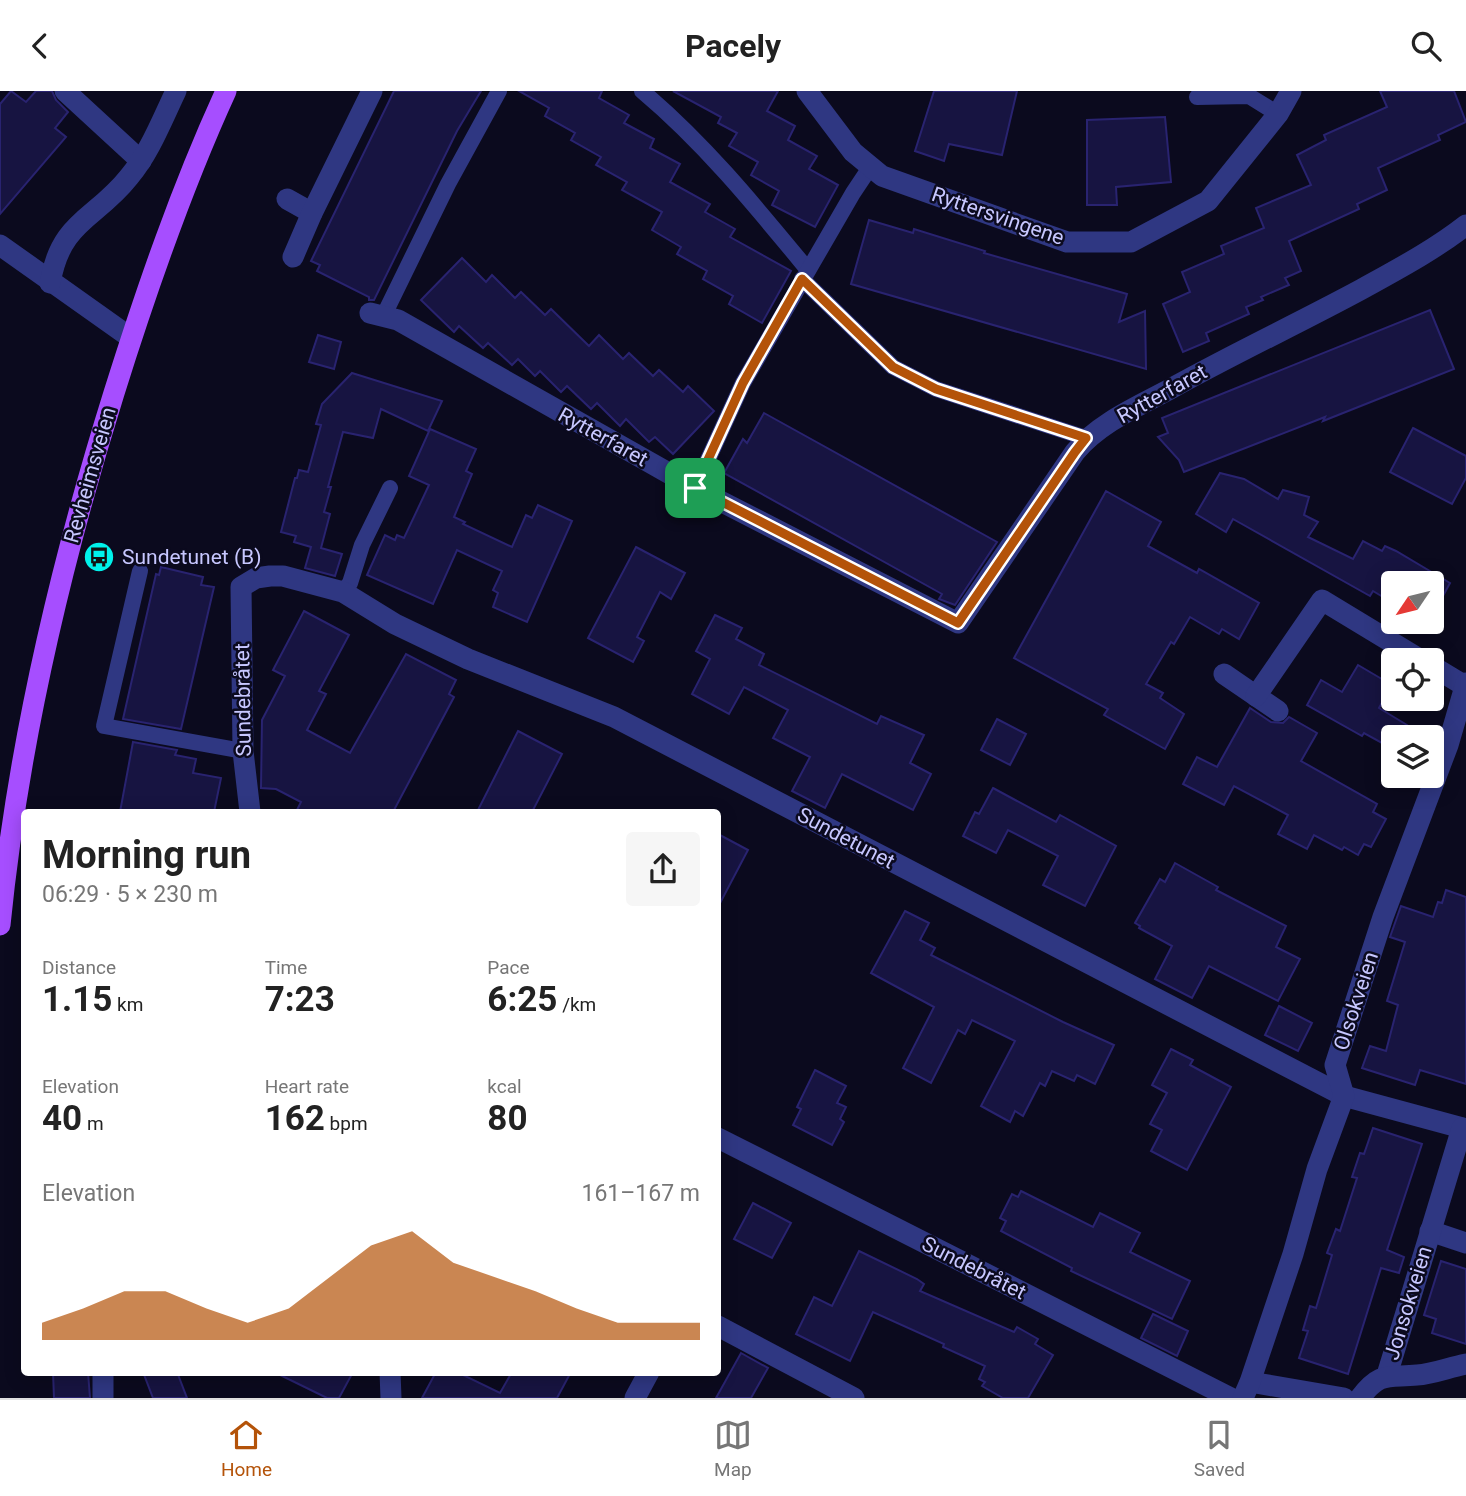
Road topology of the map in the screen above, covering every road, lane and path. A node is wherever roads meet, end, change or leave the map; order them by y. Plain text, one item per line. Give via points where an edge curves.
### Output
1 (65, 91) edge
2 (176, 91) edge
3 (226, 91) edge
4 (372, 91) edge
5 (499, 91) edge
6 (642, 91) edge
7 (807, 91) edge
8 (1291, 91) edge
9 (1197, 97) dead end
10 (1278, 114) junction
11 (141, 161) junction
12 (871, 166) junction
13 (287, 199) dead end
14 (312, 212) junction
15 (1466, 225) edge
16 (0, 245) edge
17 (293, 257) dead end
18 (805, 274) junction
19 (50, 283) junction
20 (377, 315) joint
21 (131, 338) junction
22 (1086, 438) junction
23 (390, 488) dead end
24 (695, 488) junction
25 (140, 571) dead end
26 (241, 587) joint
27 (343, 592) junction
28 (1401, 648) edge
29 (1444, 673) edge
30 (1224, 674) dead end
31 (1466, 685) edge
32 (1256, 696) junction
33 (1278, 711) dead end
34 (243, 751) junction
35 (250, 809) edge
36 (3, 874) edge
37 (0, 925) edge
38 (1343, 1096) junction
39 (1464, 1128) edge
40 (721, 1139) edge
41 (1430, 1231) junction
42 (1466, 1243) edge
43 (721, 1327) edge
44 (1466, 1364) edge
45 (1387, 1375) junction
46 (103, 1376) edge
47 (390, 1376) edge
48 (647, 1376) edge
49 (1247, 1390) edge
50 (103, 1398) edge
51 (391, 1398) edge
52 (635, 1398) edge
53 (854, 1398) edge
54 (1231, 1398) edge
55 (1344, 1398) edge
56 (1360, 1398) edge

1 - 11 street
2 - 11 street
3 - 21 main road, Revheimsveien via 162,247
4 - 14 street
5 - 20 lane
6 - 18 lane via 734,182
7 - 12 street, Ryttersvingene via 853,152
8 - 10 street, Ryttersvingene
9 - 10 lane via 1249,96
10 - 12 street, Ryttersvingene via 1208,201 1131,242 1067,242 882,176
11 - 19 street via 115,193 72,229 60,246
12 - 18 lane
13 - 14 street
14 - 17 street
15 - 22 street, Rytterfaret via 1399,268
16 - 19 street
18 - 22 lane via 893,367 936,389
18 - 24 lane via 743,383
19 - 21 street
20 - 24 street, Rytterfaret via 398,320
21 - 36 main road, Revheimsveien via 60,583
22 - 24 street, Rytterfaret via 958,623
23 - 27 lane
25 - 34 lane via 104,726
26 - 27 street, Sundetunet via 256,578 283,576
26 - 34 street, Sundebråtet
27 - 38 street, Sundetunet via 395,624 468,659 614,717
28 - 32 street via 1322,600
29 - 31 street, Olsokveien
30 - 32 street
31 - 38 street, Olsokveien via 1335,1065
32 - 33 street
34 - 35 street, Sundebråtet
36 - 37 main road, Revheimsveien
38 - 39 street, Sundetunet
38 - 49 street
39 - 41 street, Jonsokveien
40 - 54 street, Sundebråtet
41 - 42 street, Jonsokveien
41 - 45 street, Jonsokveien
43 - 53 street
44 - 45 street, Jonsokveien via 1418,1375
45 - 56 street, Jonsokveien
46 - 50 street
47 - 51 street
48 - 52 street
49 - 55 street

